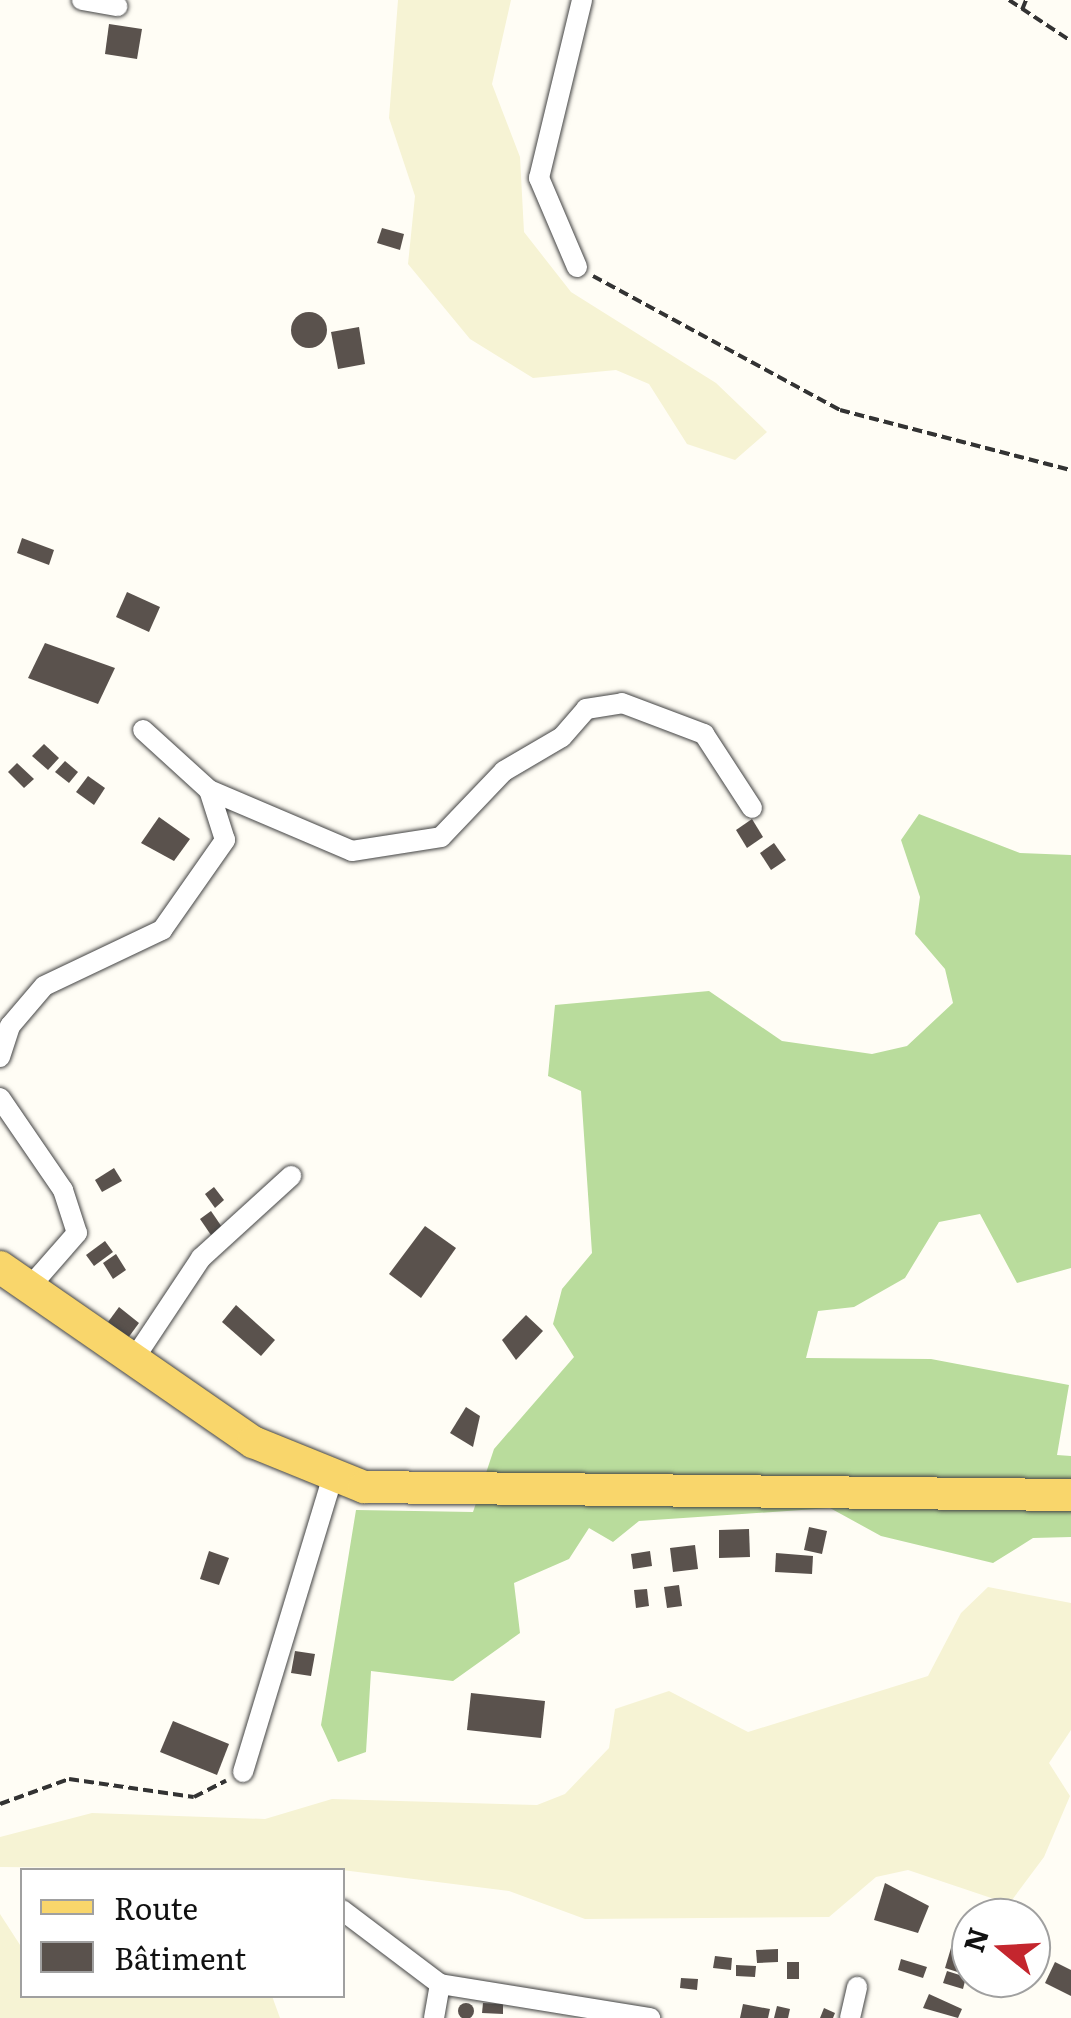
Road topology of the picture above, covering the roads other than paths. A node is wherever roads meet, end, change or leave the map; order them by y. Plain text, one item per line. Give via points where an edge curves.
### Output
1 (82, 0) edge
2 (582, 0) edge
3 (117, 6) dead end
4 (577, 267) road end
5 (143, 730) dead end
6 (209, 790) junction
7 (752, 808) dead end
8 (0, 1057) edge
9 (0, 1098) edge
10 (291, 1176) dead end
11 (0, 1267) edge
12 (28, 1288) junction
13 (132, 1362) junction
14 (332, 1479) junction
15 (1071, 1495) edge
16 (243, 1772) road end
17 (345, 1912) edge
18 (440, 1984) junction
19 (858, 1987) dead end
20 (434, 2018) edge
21 (650, 2018) edge
22 (850, 2018) edge

1 - 3 street
2 - 4 street via 539,178
5 - 6 street
6 - 7 street via 352,851 441,837 504,770 562,737 586,709 622,703 704,734
6 - 8 street via 225,840 162,930 44,986 10,1026
9 - 12 street via 63,1190 77,1234
10 - 13 street via 201,1258
11 - 12 main road
12 - 13 main road
13 - 14 main road via 253,1442
14 - 15 main road via 415,1493
14 - 16 street
17 - 18 street
18 - 20 street
18 - 21 street
19 - 22 street

